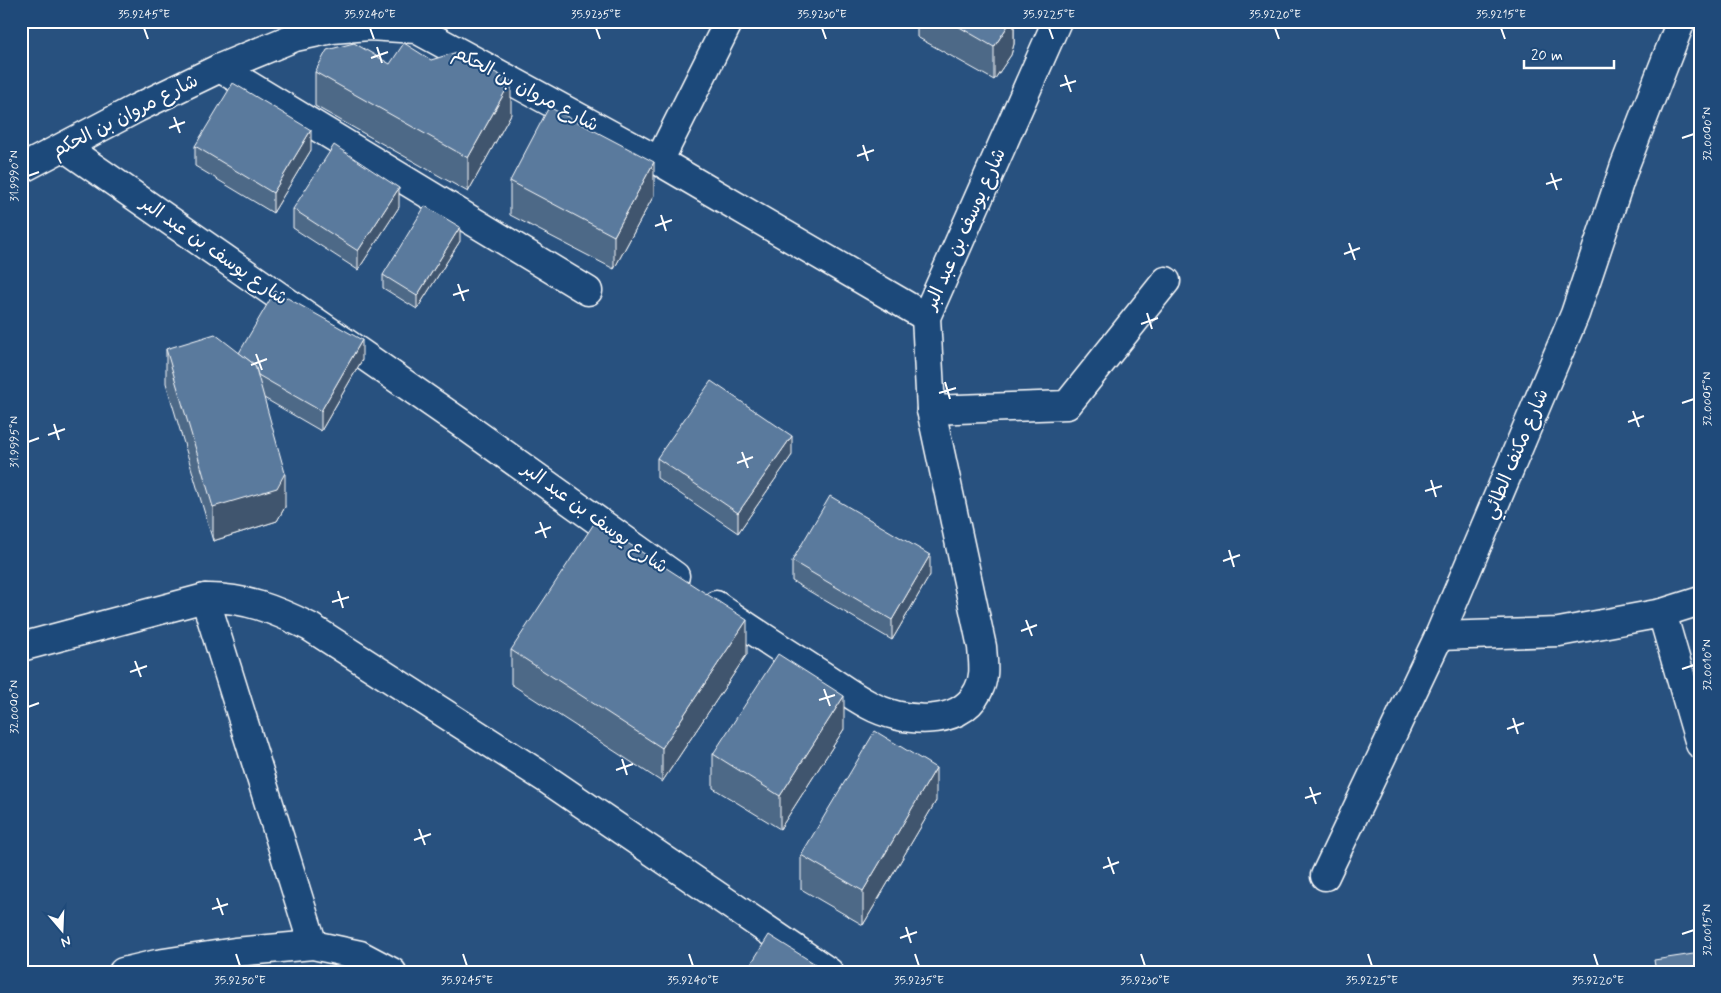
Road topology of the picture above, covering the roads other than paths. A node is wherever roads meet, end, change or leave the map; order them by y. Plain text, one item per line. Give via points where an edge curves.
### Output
1 (729, 21) edge
2 (1057, 21) edge
3 (1681, 21) edge
4 (417, 25) edge
5 (220, 68) junction
6 (64, 147) junction
7 (659, 161) junction
8 (21, 169) edge
9 (1166, 281) dead end
10 (588, 291) dead end
11 (926, 316) junction
12 (931, 410) junction
13 (205, 598) junction
14 (1700, 601) edge
15 (1662, 613) junction
16 (1439, 636) junction
17 (21, 647) edge
18 (1700, 744) edge
19 (1324, 876) dead end
20 (313, 945) junction
21 (123, 972) edge
22 (392, 972) edge
23 (829, 972) edge

1 - 7 street
2 - 11 street, شارع يوسف بن عبد البر
3 - 16 street, شارع مكنف الطائي via 1625,165 1576,314
4 - 5 street, شارع مروان بن الحكم via 369,26 295,38
4 - 7 street, شارع مروان بن الحكم
5 - 6 street, شارع مروان بن الحكم
5 - 10 street
6 - 8 street, شارع مروان بن الحكم
6 - 12 street, شارع يوسف بن عبد البر via 453,417 743,624 870,706 920,718 956,713 969,705 979,691 984,673 982,647
7 - 11 street, شارع مروان بن الحكم
9 - 12 street via 1067,405
11 - 12 street, شارع يوسف بن عبد البر
13 - 17 street
13 - 20 street
13 - 23 street via 252,603 310,627 545,778
14 - 15 street
15 - 16 street via 1559,632
15 - 18 street
16 - 19 street, شارع مكنف الطائي
20 - 21 street via 235,952
20 - 22 street via 360,956

